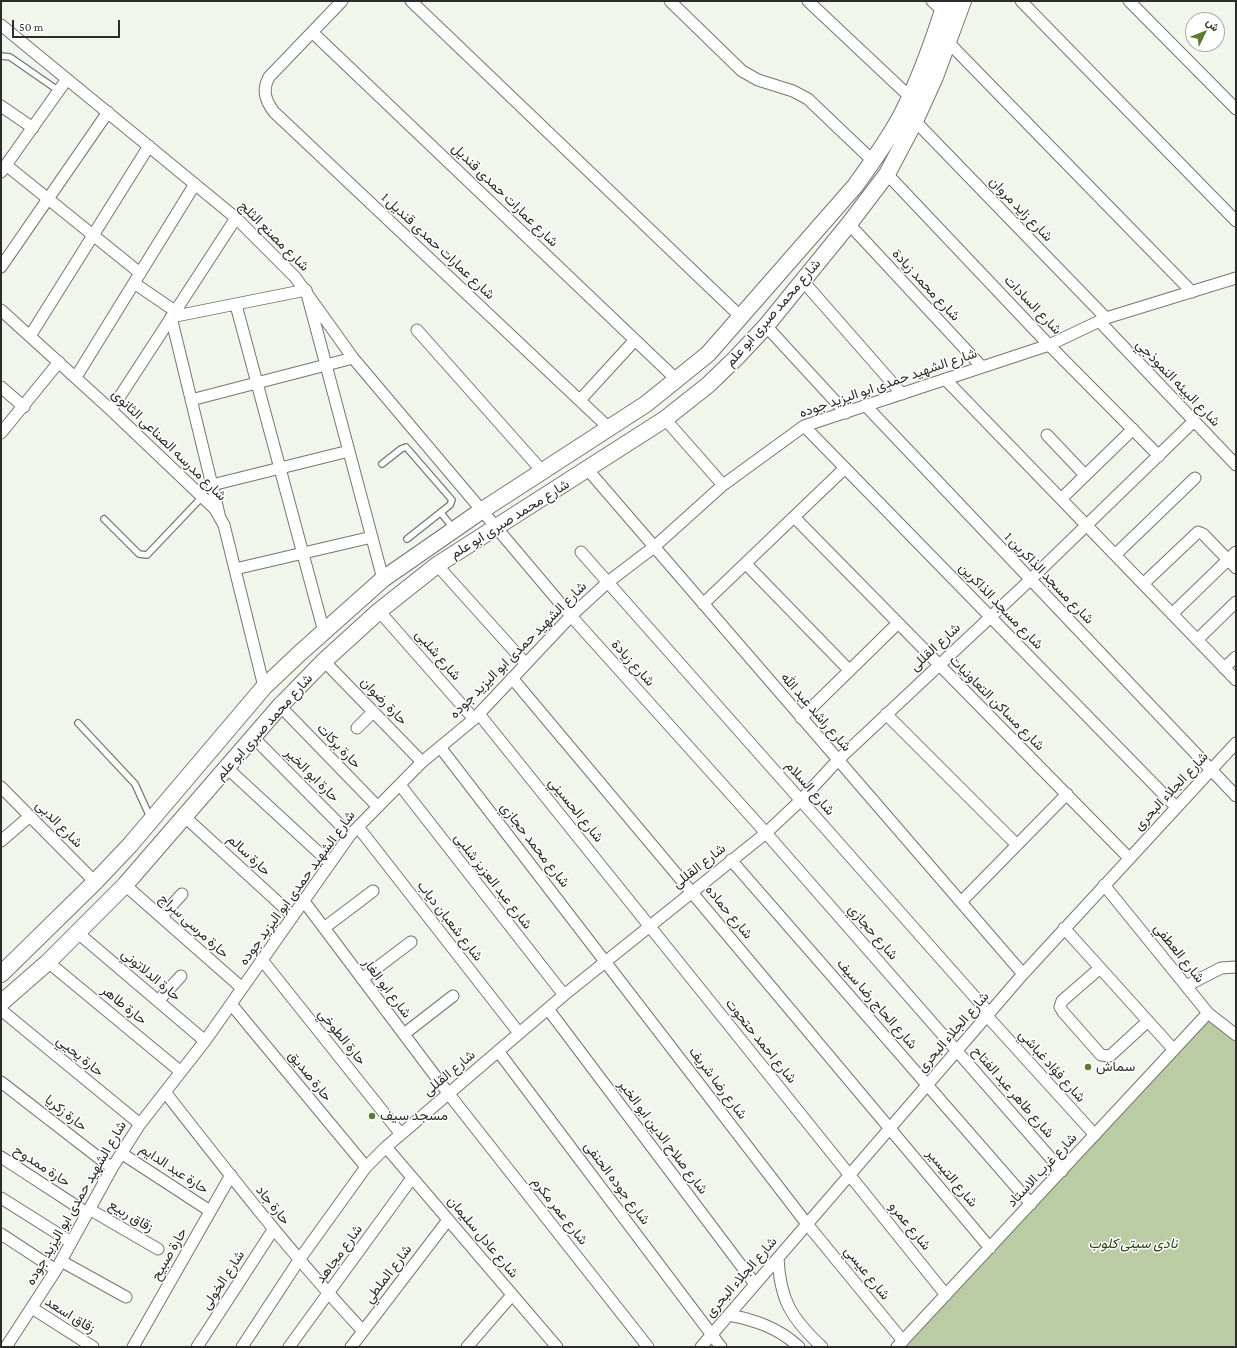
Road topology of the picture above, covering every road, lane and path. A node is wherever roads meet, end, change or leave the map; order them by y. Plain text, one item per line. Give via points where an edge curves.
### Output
1 (342, 1) edge
2 (411, 1) edge
3 (670, 1) edge
4 (808, 1) edge
5 (963, 1) edge
6 (1021, 1) edge
7 (1129, 1) edge
8 (940, 4) edge
9 (1, 25) edge
10 (312, 32) junction
11 (948, 42) junction
12 (1, 56) edge
13 (67, 79) junction
14 (59, 90) junction
15 (910, 97) junction
16 (1, 106) edge
17 (1236, 109) edge
18 (108, 112) junction
19 (915, 121) junction
20 (33, 128) junction
21 (149, 146) junction
22 (873, 161) junction
23 (5, 162) edge
24 (887, 174) junction
25 (195, 184) junction
26 (48, 198) junction
27 (236, 218) junction
28 (1236, 222) edge
29 (850, 224) junction
30 (93, 235) junction
31 (1, 267) edge
32 (140, 273) junction
33 (1236, 278) edge
34 (802, 280) junction
35 (134, 283) junction
36 (306, 290) junction
37 (1192, 292) junction
38 (236, 305) junction
39 (1, 310) edge
40 (174, 314) junction
41 (741, 317) junction
42 (1102, 319) junction
43 (766, 326) junction
44 (417, 330) dead end
45 (30, 336) junction
46 (635, 340) junction
47 (1049, 345) junction
48 (353, 358) junction
49 (59, 362) junction
50 (326, 365) junction
51 (981, 366) junction
52 (76, 378) junction
53 (945, 379) junction
54 (677, 380) junction
55 (257, 383) junction
56 (1, 387) edge
57 (902, 394) junction
58 (191, 400) junction
59 (580, 400) junction
60 (866, 406) junction
61 (24, 407) junction
62 (112, 410) junction
63 (846, 413) junction
64 (666, 418) junction
65 (1194, 421) junction
66 (804, 426) junction
67 (609, 428) junction
68 (1133, 429) junction
69 (1, 433) edge
70 (1047, 435) dead end
71 (349, 451) junction
72 (1159, 456) junction
73 (382, 464) dead end
74 (1236, 465) edge
75 (280, 468) junction
76 (845, 468) junction
77 (588, 470) junction
78 (543, 472) junction
79 (1086, 475) junction
80 (1195, 478) dead end
81 (212, 485) junction
82 (723, 485) junction
83 (203, 496) junction
84 (1061, 499) junction
85 (481, 511) junction
86 (441, 513) junction
87 (219, 514) junction
88 (794, 517) junction
89 (104, 519) dead end
90 (1087, 526) junction
91 (494, 527) junction
92 (454, 530) junction
93 (372, 537) junction
94 (407, 539) dead end
95 (654, 547) junction
96 (581, 552) dead end
97 (303, 553) junction
98 (1115, 555) junction
99 (1232, 556) edge
100 (746, 564) junction
101 (437, 565) junction
102 (1236, 568) edge
103 (235, 569) junction
104 (383, 579) junction
105 (1030, 580) junction
106 (608, 582) junction
107 (1143, 584) junction
108 (1236, 602) edge
109 (703, 604) junction
110 (379, 611) junction
111 (1172, 614) junction
112 (571, 616) junction
113 (991, 616) junction
114 (898, 623) junction
115 (324, 632) junction
116 (1197, 640) junction
117 (1236, 657) edge
118 (324, 660) junction
119 (526, 664) junction
120 (938, 664) junction
121 (1224, 668) junction
122 (849, 670) junction
123 (512, 678) junction
124 (1236, 680) edge
125 (264, 687) junction
126 (280, 706) junction
127 (373, 712) junction
128 (886, 714) junction
129 (477, 716) junction
130 (802, 718) junction
131 (78, 723) dead end
132 (357, 728) dead end
133 (252, 736) junction
134 (1236, 743) edge
135 (440, 747) junction
136 (838, 760) junction
137 (422, 762) junction
138 (226, 767) junction
139 (1212, 770) junction
140 (400, 785) junction
141 (1, 787) edge
142 (1067, 794) junction
143 (1236, 796) edge
144 (801, 800) junction
145 (377, 806) junction
146 (1176, 807) junction
147 (30, 816) junction
148 (185, 816) junction
149 (151, 820) junction
150 (358, 827) junction
151 (766, 833) junction
152 (350, 836) junction
153 (1, 841) edge
154 (1017, 845) junction
155 (1129, 858) junction
156 (731, 860) junction
157 (330, 863) junction
158 (95, 882) junction
159 (1104, 884) junction
160 (126, 885) junction
161 (373, 891) dead end
162 (692, 891) junction
163 (182, 894) dead end
164 (303, 900) junction
165 (961, 902) junction
166 (292, 915) junction
167 (161, 917) junction
168 (650, 925) junction
169 (324, 928) junction
170 (1064, 928) junction
171 (78, 933) junction
172 (411, 942) dead end
173 (262, 960) junction
174 (606, 961) junction
175 (48, 962) junction
176 (1236, 967) edge
177 (1100, 968) junction
178 (1, 974) edge
179 (1023, 974) junction
180 (181, 976) dead end
181 (362, 979) junction
182 (1186, 986) junction
183 (242, 988) junction
184 (564, 995) junction
185 (453, 996) dead end
186 (158, 1001) junction
187 (1, 1003) edge
188 (231, 1004) junction
189 (548, 1009) junction
190 (1, 1010) edge
191 (1208, 1013) junction
192 (988, 1015) junction
193 (1148, 1021) junction
194 (519, 1032) junction
195 (404, 1034) junction
196 (1236, 1035) edge
197 (205, 1041) junction
198 (498, 1050) junction
199 (1174, 1050) junction
200 (957, 1051) junction
201 (182, 1072) junction
202 (1, 1082) edge
203 (927, 1085) junction
204 (165, 1092) junction
205 (448, 1093) junction
206 (140, 1124) junction
207 (891, 1128) junction
208 (400, 1133) junction
209 (1095, 1136) junction
210 (386, 1147) junction
211 (121, 1153) junction
212 (1, 1157) edge
213 (112, 1168) junction
214 (366, 1168) junction
215 (1062, 1172) junction
216 (231, 1175) junction
217 (850, 1175) junction
218 (412, 1178) junction
219 (1, 1198) edge
220 (1031, 1204) junction
221 (88, 1211) junction
222 (210, 1211) junction
223 (448, 1220) junction
224 (807, 1224) junction
225 (273, 1230) junction
226 (1, 1234) edge
227 (71, 1242) junction
228 (990, 1248) junction
229 (158, 1249) dead end
230 (778, 1258) junction
231 (300, 1260) junction
232 (58, 1265) junction
233 (755, 1284) junction
234 (328, 1293) junction
235 (512, 1295) junction
236 (946, 1295) junction
237 (126, 1297) dead end
238 (32, 1308) junction
239 (729, 1315) junction
240 (364, 1331) junction
241 (712, 1334) junction
242 (900, 1344) edge
243 (6, 1347) edge
244 (93, 1347) edge
245 (133, 1347) edge
246 (197, 1347) edge
247 (242, 1347) edge
248 (289, 1347) edge
249 (351, 1347) edge
250 (467, 1347) edge
251 (557, 1347) edge
252 (648, 1347) edge
253 (701, 1347) edge
254 (721, 1347) edge
255 (799, 1347) edge
256 (822, 1347) edge

1 - 10 street
2 - 41 street
3 - 22 street via 742,71 758,80 793,91 808,100
4 - 15 street
5 - 11 street, شارع محمد صبرى ابو علم
6 - 28 street
7 - 17 street
8 - 15 street, شارع محمد صبرى ابو علم
9 - 13 street, شارع مصنع الثلج
10 - 46 street, شارع عمارات حمدى قنديل
10 - 59 street, شارع عمارات حمدى قنديل 1 via 269,77 265,91 266,99 274,112
11 - 19 street, شارع محمد صبرى ابو علم
11 - 37 street
12 - 14 lane via 10,57
13 - 14 street
13 - 18 street, شارع مصنع الثلج
14 - 20 street
15 - 22 street, شارع محمد صبرى ابو علم
16 - 20 street
18 - 21 street, شارع مصنع الثلج
18 - 26 street
19 - 24 street, شارع محمد صبرى ابو علم
19 - 42 street, شارع زايد مروان
20 - 23 street
21 - 25 street, شارع مصنع الثلج
21 - 30 street
22 - 41 street, شارع محمد صبرى ابو علم via 855,186
23 - 26 street
24 - 29 street, شارع محمد صبرى ابو علم
24 - 47 street, شارع السادات
25 - 27 street, شارع مصنع الثلج
25 - 32 street
26 - 30 street
26 - 31 street
27 - 36 street, شارع مصنع الثلج
27 - 40 street
29 - 34 street, شارع محمد صبرى ابو علم
29 - 51 street, شارع محمد زيادة
30 - 32 street
30 - 45 street
32 - 35 street
33 - 37 street, شارع الشهيد حمدى ابو اليزيد جوده
34 - 43 street, شارع محمد صبرى ابو علم
34 - 57 street
35 - 40 street
35 - 52 street
36 - 38 street
36 - 48 street, شارع مصنع الثلج
36 - 50 street
37 - 42 street, شارع الشهيد حمدى ابو اليزيد جوده
38 - 40 street
38 - 55 street
39 - 45 street, شارع مدرسه الصناعى الثانوى
40 - 58 street
40 - 62 street
41 - 54 street, شارع محمد صبرى ابو علم via 708,354
42 - 47 street, شارع الشهيد حمدى ابو اليزيد جوده
42 - 65 street, شارع البيئه النموذجي
43 - 63 street
43 - 64 street, شارع محمد صبرى ابو علم via 708,386
44 - 78 street
45 - 49 street, شارع مدرسه الصناعى الثانوى
46 - 54 street, شارع عمارات حمدى قنديل
46 - 59 street
47 - 51 street, شارع الشهيد حمدى ابو اليزيد جوده
47 - 68 street, شارع السادات
48 - 50 street
48 - 85 street, شارع مصنع الثلج
49 - 52 street, شارع مدرسه الصناعى الثانوى
49 - 61 street
50 - 55 street
50 - 71 street
51 - 53 street, شارع الشهيد حمدى ابو اليزيد جوده
52 - 62 street, شارع مدرسه الصناعى الثانوى
53 - 57 street, شارع الشهيد حمدى ابو اليزيد جوده
53 - 84 street
54 - 67 street, شارع محمد صبرى ابو علم
55 - 58 street
55 - 75 street
56 - 61 street
57 - 60 street, شارع الشهيد حمدى ابو اليزيد جوده
58 - 81 street
59 - 67 street, شارع عمارات حمدى قنديل 1
60 - 63 street, شارع الشهيد حمدى ابو اليزيد جوده
60 - 105 street, شارع مسجد الذاكرين 1
61 - 69 street
62 - 83 street, شارع مدرسه الصناعى الثانوى
63 - 66 street, شارع الشهيد حمدى ابو اليزيد جوده
64 - 77 street, شارع محمد صبرى ابو علم
64 - 82 street
65 - 72 street, شارع القللى
65 - 74 street, شارع البيئه النموذجي
66 - 76 street, شارع مسجد الذاكرين
66 - 82 street, شارع الشهيد حمدى ابو اليزيد جوده
67 - 78 street, شارع محمد صبرى ابو علم
68 - 72 street, شارع السادات
68 - 79 street
70 - 79 street
71 - 75 street
71 - 93 street
72 - 90 street, شارع القللى
73 - 86 lane via 401,449 408,448 451,498 452,503
75 - 81 street
75 - 97 street
76 - 88 street
76 - 113 street, شارع مسجد الذاكرين
77 - 91 street, شارع محمد صبرى ابو علم
77 - 95 street, شارع راشد عبد الله
78 - 85 street, شارع محمد صبرى ابو علم
79 - 84 street
80 - 98 street
81 - 87 street
82 - 95 street, شارع الشهيد حمدى ابو اليزيد جوده
83 - 87 street, شارع مدرسه الصناعى الثانوى
83 - 89 lane via 147,555 139,554
84 - 90 street
85 - 91 street, شارع زيادة
85 - 92 street, شارع محمد صبرى ابو علم
86 - 92 lane
86 - 94 lane
87 - 103 street, شارع مدرسه الصناعى الثانوى via 224,524
88 - 100 street
88 - 114 street, شارع مساكن التعاونيات
90 - 98 street
90 - 105 street, شارع القللى
91 - 101 street, شارع محمد صبرى ابو علم
91 - 112 street, شارع زيادة
92 - 104 street, شارع محمد صبرى ابو علم
93 - 97 street
93 - 104 street
95 - 106 street, شارع الشهيد حمدى ابو اليزيد جوده
95 - 109 street, شارع راشد عبد الله
96 - 106 street, شارع السلام
97 - 103 street
97 - 115 street
98 - 107 street
99 - 102 street
99 - 107 street via 1198,532
99 - 111 street
100 - 109 street
100 - 122 street
101 - 110 street, شارع محمد صبرى ابو علم
101 - 119 street
103 - 125 street, شارع مدرسه الصناعى الثانوى
104 - 115 street, شارع محمد صبرى ابو علم
105 - 113 street, شارع القللى
105 - 139 street, شارع مسجد الذاكرين 1
106 - 112 street, شارع الشهيد حمدى ابو اليزيد جوده
106 - 144 street, شارع السلام
107 - 111 street
108 - 116 street
109 - 130 street, شارع راشد عبد الله
110 - 118 street, شارع محمد صبرى ابو علم
110 - 129 street, شارع شلبى
111 - 116 street
112 - 119 street, شارع الشهيد حمدى ابو اليزيد جوده
112 - 151 street, شارع زيادة
113 - 120 street, شارع القللى
113 - 146 street, شارع مسجد الذاكرين
114 - 120 street, شارع مساكن التعاونيات
114 - 122 street
115 - 125 street, شارع محمد صبرى ابو علم
116 - 121 street
117 - 121 street
118 - 126 street, شارع محمد صبرى ابو علم
118 - 127 street, حارة رضوان
119 - 123 street, شارع الشهيد حمدى ابو اليزيد جوده
120 - 128 street, شارع القللى
120 - 142 street, شارع مساكن التعاونيات
121 - 124 street
122 - 130 street
123 - 129 street, شارع الشهيد حمدى ابو اليزيد جوده
123 - 162 street, شارع حماده
125 - 149 street, شارع محمد صبرى ابو علم
126 - 133 street, شارع محمد صبرى ابو علم
126 - 145 street, حارة بركات
127 - 132 street
127 - 137 street, حارة رضوان
128 - 136 street, شارع القللى
128 - 154 street
129 - 135 street, شارع الشهيد حمدى ابو اليزيد جوده
129 - 168 street, شارع الحسيني
130 - 136 street, شارع راشد عبد الله
131 - 149 lane via 135,784
133 - 138 street, شارع محمد صبرى ابو علم
133 - 152 street, حارة ابو الخير
134 - 139 street, شارع الجلاء البحرى
135 - 137 street, شارع الشهيد حمدى ابو اليزيد جوده
135 - 174 street, شارع محمد حجازي
136 - 144 street, شارع القللى
136 - 165 street, شارع راشد عبد الله
137 - 140 street, شارع الشهيد حمدى ابو اليزيد جوده
138 - 148 street, شارع محمد صبرى ابو علم
138 - 157 street
139 - 143 street, شارع مسجد الذاكرين 1
139 - 146 street, شارع الجلاء البحرى
140 - 145 street, شارع الشهيد حمدى ابو اليزيد جوده
140 - 184 street, شارع عبد العزيز شلبى
141 - 147 street, شارع الدبى
142 - 154 street
142 - 155 street, شارع مساكن التعاونيات
144 - 151 street, شارع القللى
144 - 192 street, شارع السلام
145 - 150 street, شارع الشهيد حمدى ابو اليزيد جوده
146 - 155 street, شارع الجلاء البحرى
147 - 153 street
147 - 158 street, شارع الدبى
148 - 160 street, شارع محمد صبرى ابو علم
148 - 166 street, حارة سالم
149 - 158 street, شارع محمد صبرى ابو علم
150 - 152 street, شارع الشهيد حمدى ابو اليزيد جوده
150 - 194 street, شارع شعبان دياب
151 - 156 street, شارع القللى
151 - 200 street, شارع حجازي
152 - 157 street, شارع الشهيد حمدى ابو اليزيد جوده
154 - 165 street
155 - 159 street, شارع الجلاء البحرى
156 - 162 street, شارع القللى
156 - 203 street, شارع الحاج رضا سيف
157 - 164 street, شارع الشهيد حمدى ابو اليزيد جوده
158 - 178 street, شارع محمد صبرى ابو علم
159 - 170 street, شارع الجلاء البحرى
159 - 182 street, شارع العطفي
160 - 167 street, حارة مرسى سراج
160 - 171 street, شارع محمد صبرى ابو علم
161 - 169 street
162 - 168 street, شارع القللى
162 - 207 street, شارع حماده
163 - 167 street
164 - 166 street, شارع الشهيد حمدى ابو اليزيد جوده
164 - 169 street, شارع ابو الغار
165 - 179 street, شارع راشد عبد الله
166 - 173 street, شارع الشهيد حمدى ابو اليزيد جوده
167 - 183 street, حارة مرسى سراج
168 - 174 street, شارع القللى
168 - 217 street, شارع احمد حتحوت
169 - 181 street, شارع ابو الغار
170 - 177 street
170 - 179 street, شارع الجلاء البحرى
171 - 175 street, شارع محمد صبرى ابو علم
171 - 186 street, حارة الدلاتوني
172 - 181 street
173 - 183 street, شارع الشهيد حمدى ابو اليزيد جوده
173 - 208 street, حارة الطوخي
174 - 184 street, شارع القللى
174 - 224 street, شارع رضا شريف
175 - 187 street, شارع محمد صبرى ابو علم
175 - 201 street, حارة طاهر
176 - 182 street via 1221,968
177 - 193 street
177 - 193 street via 1062,1001 1062,1012 1101,1055 1106,1057
179 - 192 street, شارع الجلاء البحرى
180 - 186 street
181 - 195 street, شارع ابو الغار
182 - 191 street, شارع العطفي
183 - 188 street, شارع الشهيد حمدى ابو اليزيد جوده
184 - 189 street, شارع القللى
185 - 195 street
186 - 197 street, حارة الدلاتوني
188 - 197 street, شارع الشهيد حمدى ابو اليزيد جوده
188 - 214 street, حارة صديق
189 - 194 street, شارع القللى
189 - 233 street, شارع صلاح الدين ابو الخير
190 - 206 street, حارة يحيي
191 - 196 street, شارع العطفي
191 - 199 street, شارع غرب الاستاد
192 - 200 street, شارع الجلاء البحرى
192 - 209 street, شارع فؤاد غباشي
193 - 199 street
194 - 198 street, شارع القللى
195 - 205 street, شارع ابو الغار
197 - 201 street, شارع الشهيد حمدى ابو اليزيد جوده
198 - 205 street, شارع القللى
198 - 241 street, شارع جوده الحنفى
199 - 209 street, شارع غرب الاستاد
200 - 203 street, شارع الجلاء البحرى
200 - 215 street, شارع طاهر عبد الفتاح
201 - 204 street, شارع الشهيد حمدى ابو اليزيد جوده
202 - 213 street, حارة زكريا
203 - 207 street, شارع الجلاء البحرى
203 - 220 street, شارع الحاج رضا سيف
204 - 206 street, شارع الشهيد حمدى ابو اليزيد جوده
204 - 216 street, حارة جاد
205 - 208 street, شارع القللى
205 - 252 street, شارع عمر مكرم
206 - 211 street, شارع الشهيد حمدى ابو اليزيد جوده
207 - 217 street, شارع الجلاء البحرى
207 - 228 street, شارع التيسير
208 - 210 street, شارع القللى
209 - 215 street, شارع غرب الاستاد
210 - 214 street, شارع القللى
210 - 218 street, شارع عادل سليمان
211 - 213 street, شارع الشهيد حمدى ابو اليزيد جوده
211 - 222 street, حارة عبد الدايم
212 - 221 street, حارة ممدوح
213 - 221 street, شارع الشهيد حمدى ابو اليزيد جوده
214 - 231 street, شارع القللى
215 - 220 street, شارع غرب الاستاد
216 - 222 street, حارة صبيح
216 - 225 street, حارة جاد
217 - 224 street, شارع الجلاء البحرى
217 - 236 street, شارع عمرو
218 - 223 street, شارع عادل سليمان
218 - 234 street, شارع مجاهد
219 - 227 street
220 - 228 street, شارع غرب الاستاد
221 - 227 street, شارع الشهيد حمدى ابو اليزيد جوده
221 - 229 street, زقاق ربيع
222 - 245 street, حارة صبيح
223 - 235 street, شارع عادل سليمان
223 - 240 street, شارع الملطي
224 - 230 street, شارع الجلاء البحرى
224 - 242 street, شارع عيسي
225 - 231 street, حارة جاد
225 - 246 street, شارع الخولى
226 - 232 street
227 - 232 street, شارع الشهيد حمدى ابو اليزيد جوده
228 - 236 street, شارع غرب الاستاد
230 - 233 street, شارع الجلاء البحرى
230 - 256 street via 784,1300 795,1319
231 - 234 street, حارة جاد
231 - 247 street, شارع القللى
232 - 237 street
232 - 238 street, شارع الشهيد حمدى ابو اليزيد جوده
233 - 239 street, شارع الجلاء البحرى
234 - 240 street, حارة جاد
234 - 248 street, شارع مجاهد
235 - 250 street
235 - 251 street, شارع عادل سليمان
236 - 242 street, شارع غرب الاستاد
238 - 243 street, شارع الشهيد حمدى ابو اليزيد جوده
238 - 244 street, زقاق اسعد
239 - 241 street, شارع الجلاء البحرى
239 - 255 street via 758,1321 772,1327
240 - 249 street, شارع الملطي
241 - 253 street, شارع الجلاء البحرى
241 - 254 street, شارع جوده الحنفى

